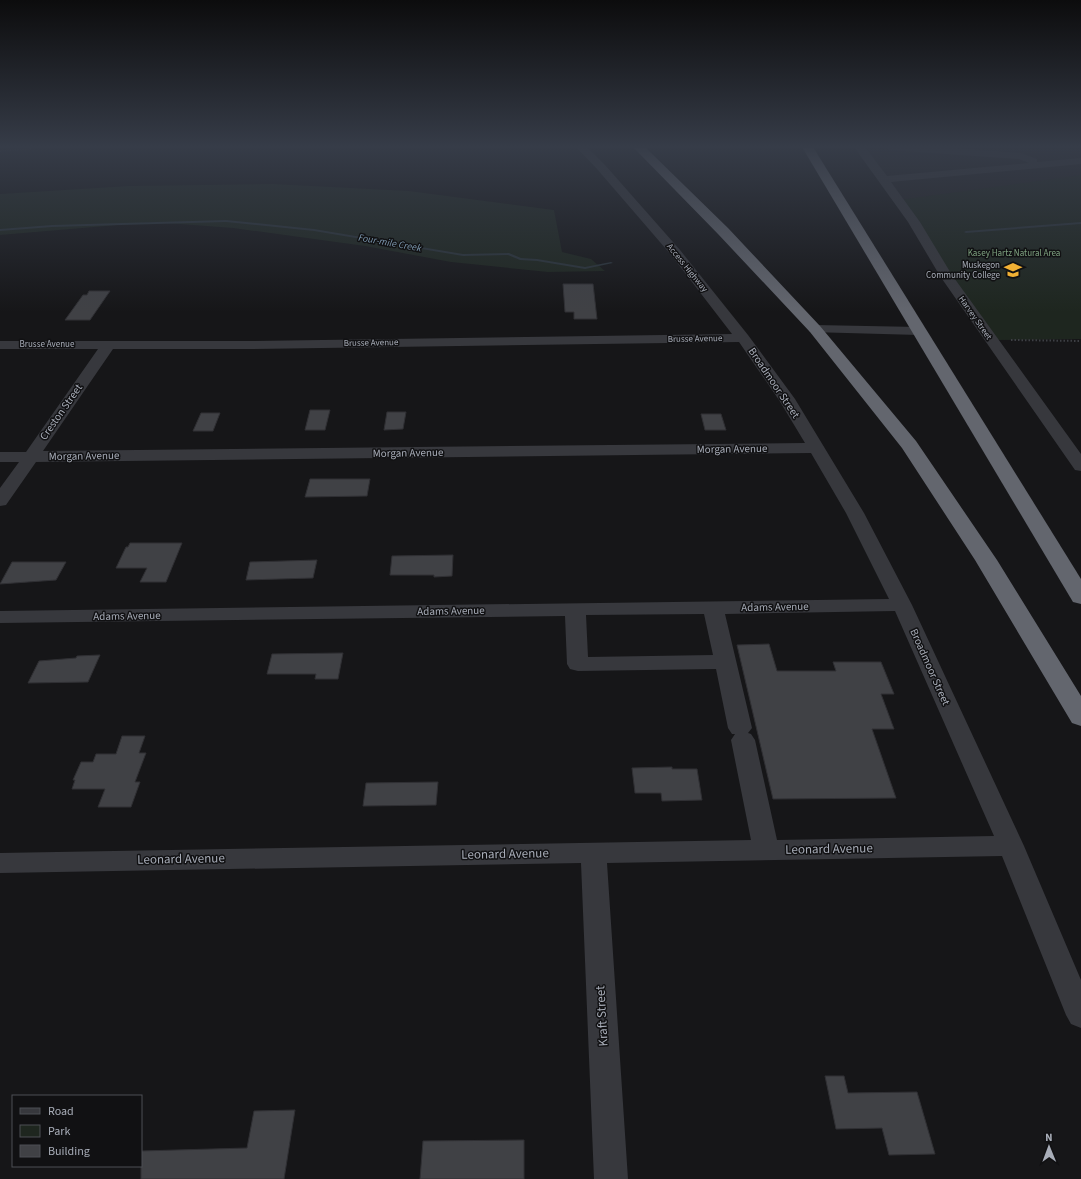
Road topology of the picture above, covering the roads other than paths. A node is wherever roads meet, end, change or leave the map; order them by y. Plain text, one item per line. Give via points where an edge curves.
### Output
1 (632, 202) edge
2 (694, 202) edge
3 (840, 202) edge
4 (900, 202) edge
5 (815, 329) junction
6 (918, 331) junction
7 (742, 338) junction
8 (109, 344) junction
9 (0, 345) edge
10 (815, 448) junction
11 (0, 457) edge
12 (30, 457) junction
13 (1081, 466) edge
14 (0, 501) edge
15 (1081, 596) edge
16 (902, 605) junction
17 (713, 608) junction
18 (575, 609) junction
19 (0, 617) edge
20 (726, 662) junction
21 (1081, 717) edge
22 (1011, 846) junction
23 (766, 849) junction
24 (593, 852) junction
25 (0, 863) edge
26 (1081, 1015) edge
27 (611, 1179) edge

1 - 7 street, Access Highway via 676,253
2 - 5 highway
3 - 6 highway
4 - 13 street, Harvey Street via 946,276
5 - 6 street
5 - 21 highway via 909,445 986,560
6 - 15 highway
7 - 8 street, Brusse Avenue
7 - 10 street, Broadmoor Street via 787,399
8 - 9 street, Brusse Avenue
8 - 12 street, Creston Street
10 - 12 street, Morgan Avenue
10 - 16 street, Broadmoor Street via 855,513
11 - 12 street, Morgan Avenue
12 - 14 street, Creston Street
16 - 17 street, Adams Avenue
16 - 22 street, Broadmoor Street
17 - 18 street, Adams Avenue
17 - 20 street
18 - 19 street, Adams Avenue
18 - 20 street via 578,664
20 - 23 street
22 - 23 street, Leonard Avenue
22 - 26 street, Broadmoor Street
23 - 24 street, Leonard Avenue
24 - 25 street, Leonard Avenue
24 - 27 street, Kraft Street

